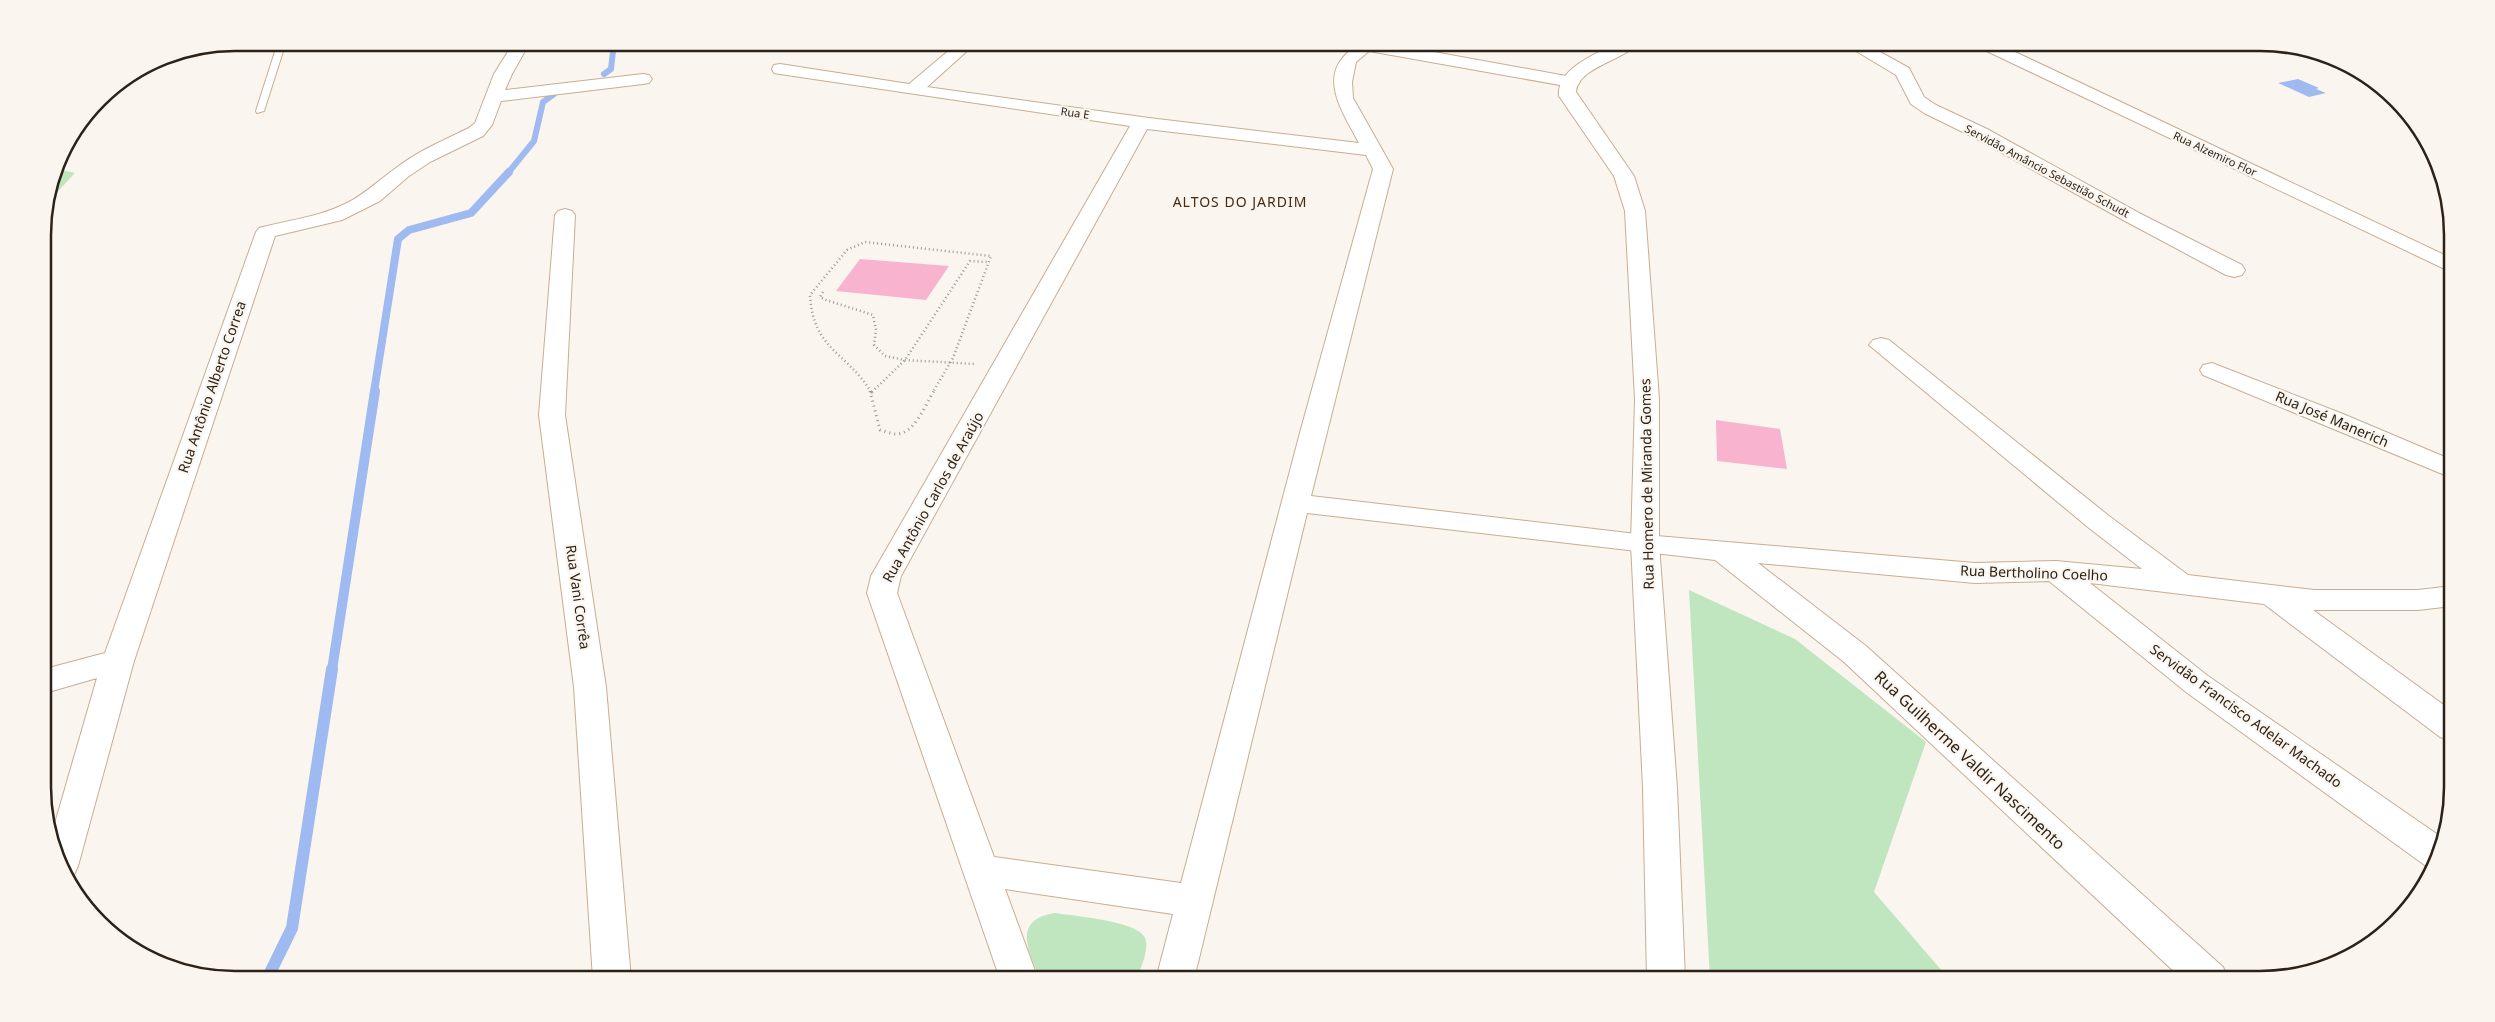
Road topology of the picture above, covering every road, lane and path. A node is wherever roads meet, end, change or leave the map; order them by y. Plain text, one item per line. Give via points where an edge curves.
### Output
1 (279, 51) edge
2 (517, 51) edge
3 (958, 51) edge
4 (1360, 51) edge
5 (1406, 51) edge
6 (1618, 51) edge
7 (1866, 51) edge
8 (1999, 51) edge
9 (780, 69) dead end
10 (643, 79) dead end
11 (1571, 82) junction
12 (913, 90) junction
13 (494, 97) junction
14 (260, 111) dead end
15 (1142, 122) junction
16 (1371, 150) junction
17 (565, 215) dead end
18 (988, 262) junction
19 (2444, 263) edge
20 (2234, 270) dead end
21 (823, 292) dead end
22 (1880, 345) dead end
23 (905, 360) junction
24 (951, 362) junction
25 (1005, 366) junction
26 (2212, 370) dead end
27 (871, 393) junction
28 (2444, 467) edge
29 (1295, 504) junction
30 (1645, 544) junction
31 (1723, 551) junction
32 (2056, 571) junction
33 (2182, 584) junction
34 (2272, 596) junction
35 (2444, 597) edge
36 (118, 662) junction
37 (51, 679) edge
38 (2444, 722) edge
39 (2432, 850) edge
40 (64, 853) edge
41 (979, 870) junction
42 (1195, 901) junction
43 (611, 971) edge
44 (1016, 971) edge
45 (1177, 971) edge
46 (1666, 971) edge
47 (2200, 971) edge

1 - 14 lane
2 - 13 street, Rua Antônio Alberto Correa
3 - 12 street
4 - 16 street via 1348,60 1342,82 1344,98
5 - 11 street
6 - 11 street
7 - 20 street, Servidão Amâncio Sebastião Schudt via 1903,72 1914,96 1930,109
8 - 19 street, Rua Alzemiro Flor
9 - 12 street, Rua E
10 - 13 street
11 - 30 street, Rua Homero de Miranda Gomes via 1567,88 1568,96 1620,169 1635,212 1648,399
12 - 15 street, Rua E
13 - 36 street, Rua Antônio Alberto Correa via 483,125 476,132 423,158 373,197 336,216 266,232
15 - 16 street, Rua E
15 - 25 street, Rua Antônio Carlos de Araújo
16 - 29 street via 1383,169 1380,187
17 - 43 street, Rua Vani Corrêa via 552,415 590,687
18 - 23 path via 970,261
18 - 24 path
18 - 27 path via 991,256 864,242 847,250 810,295 814,327
21 - 23 path via 820,297 827,302 861,308 873,315 874,345 884,356
22 - 33 street via 2091,516
23 - 24 path
23 - 27 path
24 - 25 path
24 - 27 path via 916,422 907,431 896,434 880,430
25 - 41 street, Rua Antônio Carlos de Araújo via 886,576 882,593 942,754
26 - 28 street, Rua José Manerich
29 - 30 street, Rua Bertholino Coelho
29 - 42 street
30 - 31 street, Rua Bertholino Coelho
30 - 46 street, Rua Homero de Miranda Gomes via 1660,788
31 - 32 street, Rua Bertholino Coelho via 1975,573
31 - 47 street, Rua Guilherme Valdir Nascimento via 1855,654
32 - 33 street, Rua Bertholino Coelho
32 - 39 street, Servidão Francisco Adelar Machado via 2211,694
33 - 34 street, Rua Bertholino Coelho
34 - 35 street, Rua Bertholino Coelho via 2314,600
34 - 38 street
36 - 37 street
36 - 40 street, Rua Antônio Alberto Correa
41 - 42 street
41 - 44 street, Rua Antônio Carlos de Araújo
42 - 45 street

